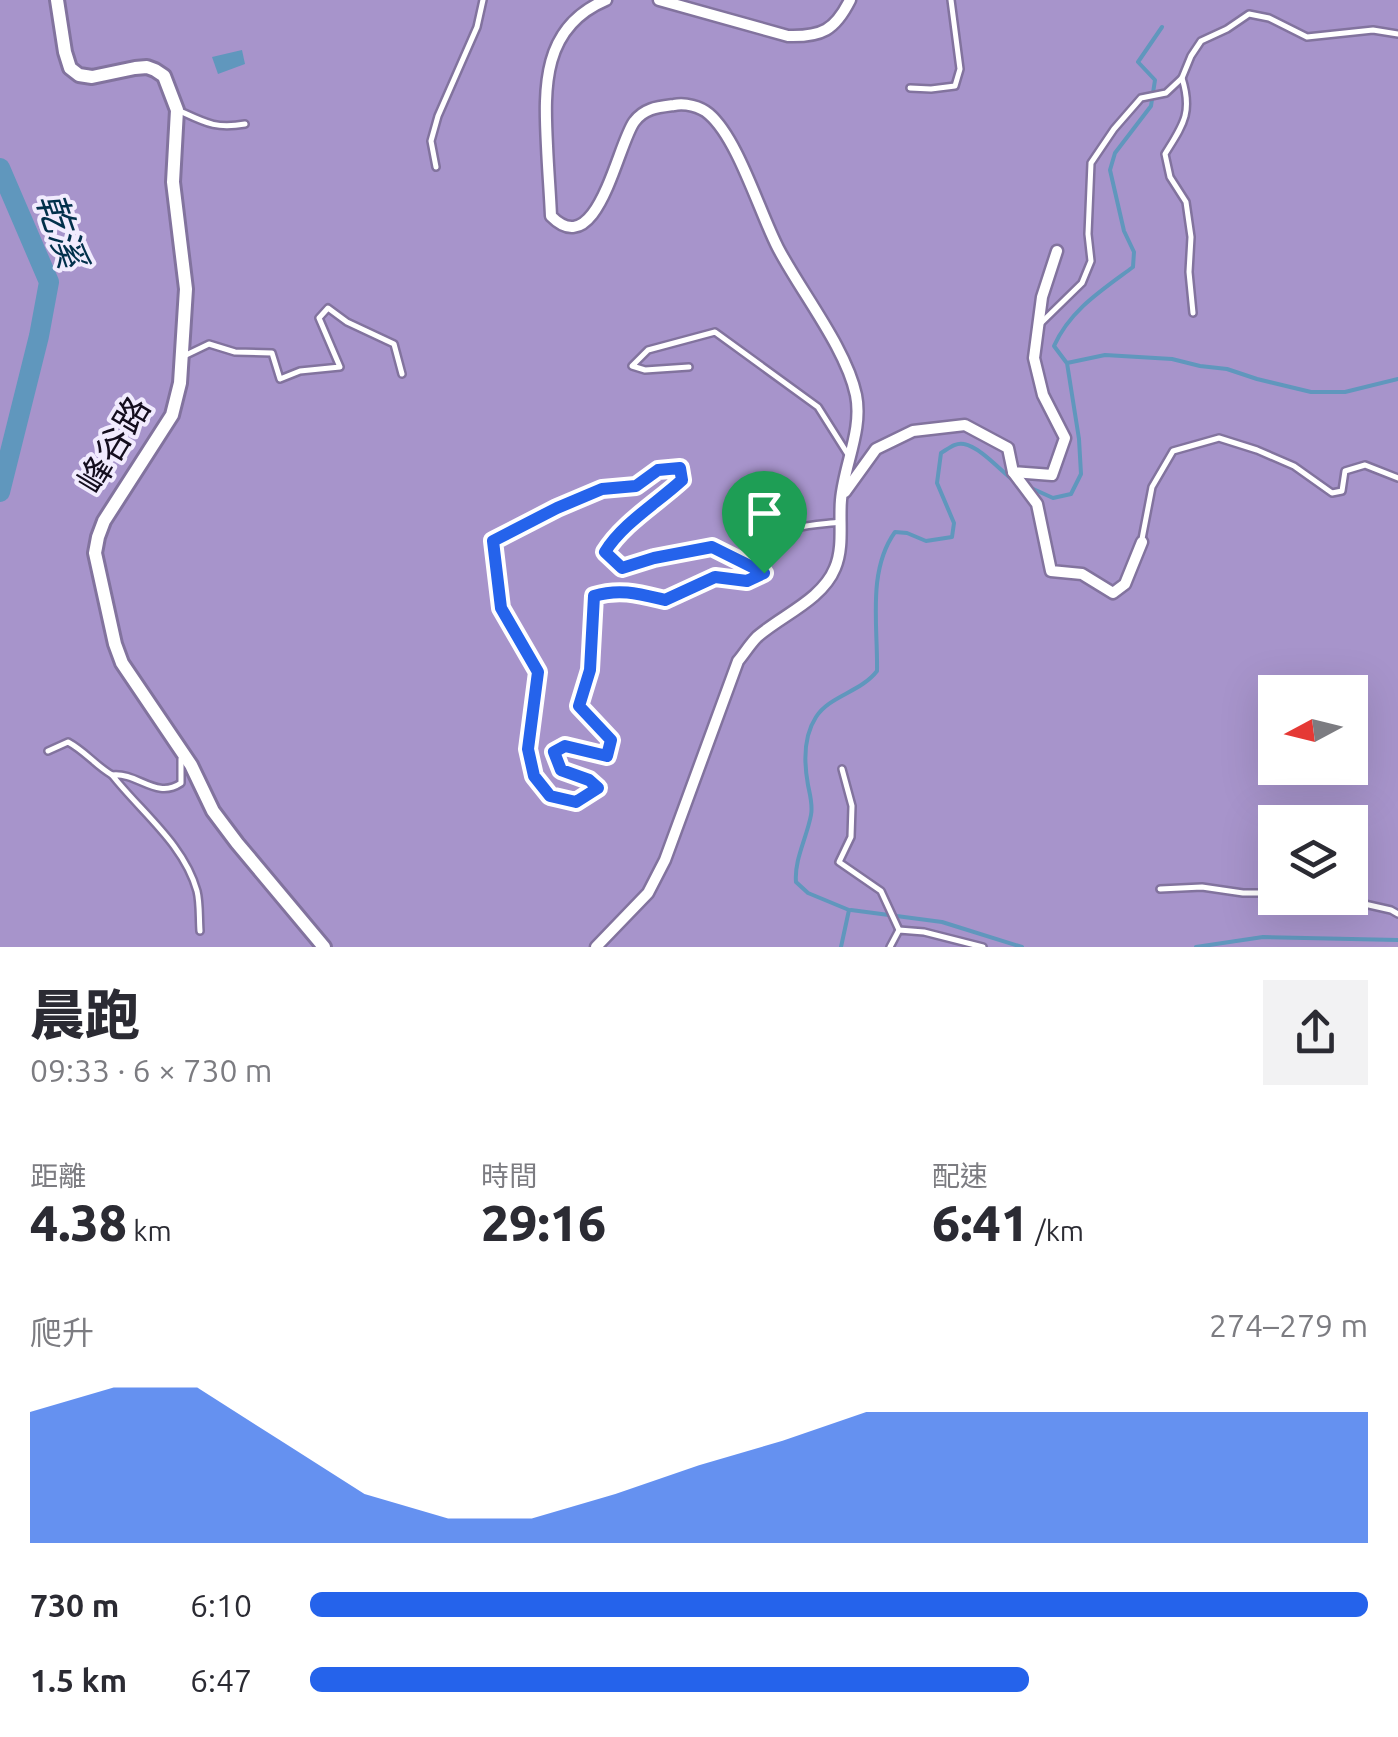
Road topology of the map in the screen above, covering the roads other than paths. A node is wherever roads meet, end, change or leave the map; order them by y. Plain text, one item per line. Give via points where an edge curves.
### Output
1 (57, 0) edge
2 (483, 0) edge
3 (606, 0) edge
4 (659, 0) edge
5 (850, 0) edge
6 (951, 0) edge
7 (1398, 34) edge
8 (1182, 78) junction
9 (910, 88) dead end
10 (177, 110) junction
11 (245, 124) dead end
12 (436, 167) dead end
13 (1057, 251) dead end
14 (1193, 314) dead end
15 (1038, 326) junction
16 (182, 357) junction
17 (690, 367) dead end
18 (402, 374) dead end
19 (850, 456) junction
20 (1014, 473) junction
21 (1398, 478) edge
22 (841, 497) junction
23 (840, 522) junction
24 (1142, 542) joint
25 (764, 573) junction
26 (48, 751) dead end
27 (181, 751) junction
28 (842, 769) dead end
29 (112, 776) junction
30 (1160, 889) dead end
31 (1258, 893) edge
32 (1368, 905) edge
33 (1398, 914) edge
34 (897, 927) junction
35 (200, 931) dead end
36 (324, 947) edge
37 (596, 947) edge
38 (890, 947) edge
39 (983, 947) edge

1 - 10 street via 70,68 92,77 155,70
2 - 12 lane via 438,116 431,141
3 - 19 street via 587,8 564,33 548,67 551,216 574,228 591,218 634,122 650,108 683,104 706,110 724,129 778,248 846,366 856,398
4 - 5 street via 788,36 828,30
6 - 9 lane via 960,69 955,86
7 - 8 lane via 1306,37 1248,14 1201,41
8 - 14 lane via 1187,116 1165,154 1186,202
8 - 15 lane via 1166,93 1141,98 1091,162 1092,261 1082,283
10 - 11 lane via 212,126
10 - 16 street, 峰谷路 via 173,182 186,289
13 - 15 street
15 - 20 street via 1034,358 1065,438 1052,476
16 - 18 lane via 210,344 272,353 280,380 340,367 319,318 328,308 394,344
16 - 27 street, 峰谷路 via 172,415 104,521 96,553 122,662
17 - 19 lane via 632,366 648,350 714,332 818,408
19 - 22 street
20 - 22 street via 1008,448 965,425 913,431 876,449
20 - 24 street via 1038,504 1050,571 1082,574 1113,593 1124,584
21 - 24 lane via 1365,466 1346,471 1342,492 1332,493 1294,466 1218,438 1173,451 1152,487
22 - 23 street
23 - 25 lane via 794,528 772,541
23 - 37 street via 836,567 822,589 756,638 738,661 665,860 648,893
25 - 25 lane via 747,581 715,577 665,600 625,590 594,596 590,670 579,706 611,740 607,756 565,746 554,752 561,770 598,788 576,802 550,796 534,776 528,749 538,672 501,608 493,541 602,489 636,486 658,470 680,468 682,480 616,534 605,552 622,568 712,547
26 - 29 lane via 68,742
27 - 29 lane via 181,782 171,790
27 - 36 street, 峰谷路 via 237,843
28 - 34 lane via 852,806 851,837 839,862 880,890
29 - 35 lane via 180,856 197,892
30 - 31 lane
32 - 33 lane
34 - 38 lane
34 - 39 lane

